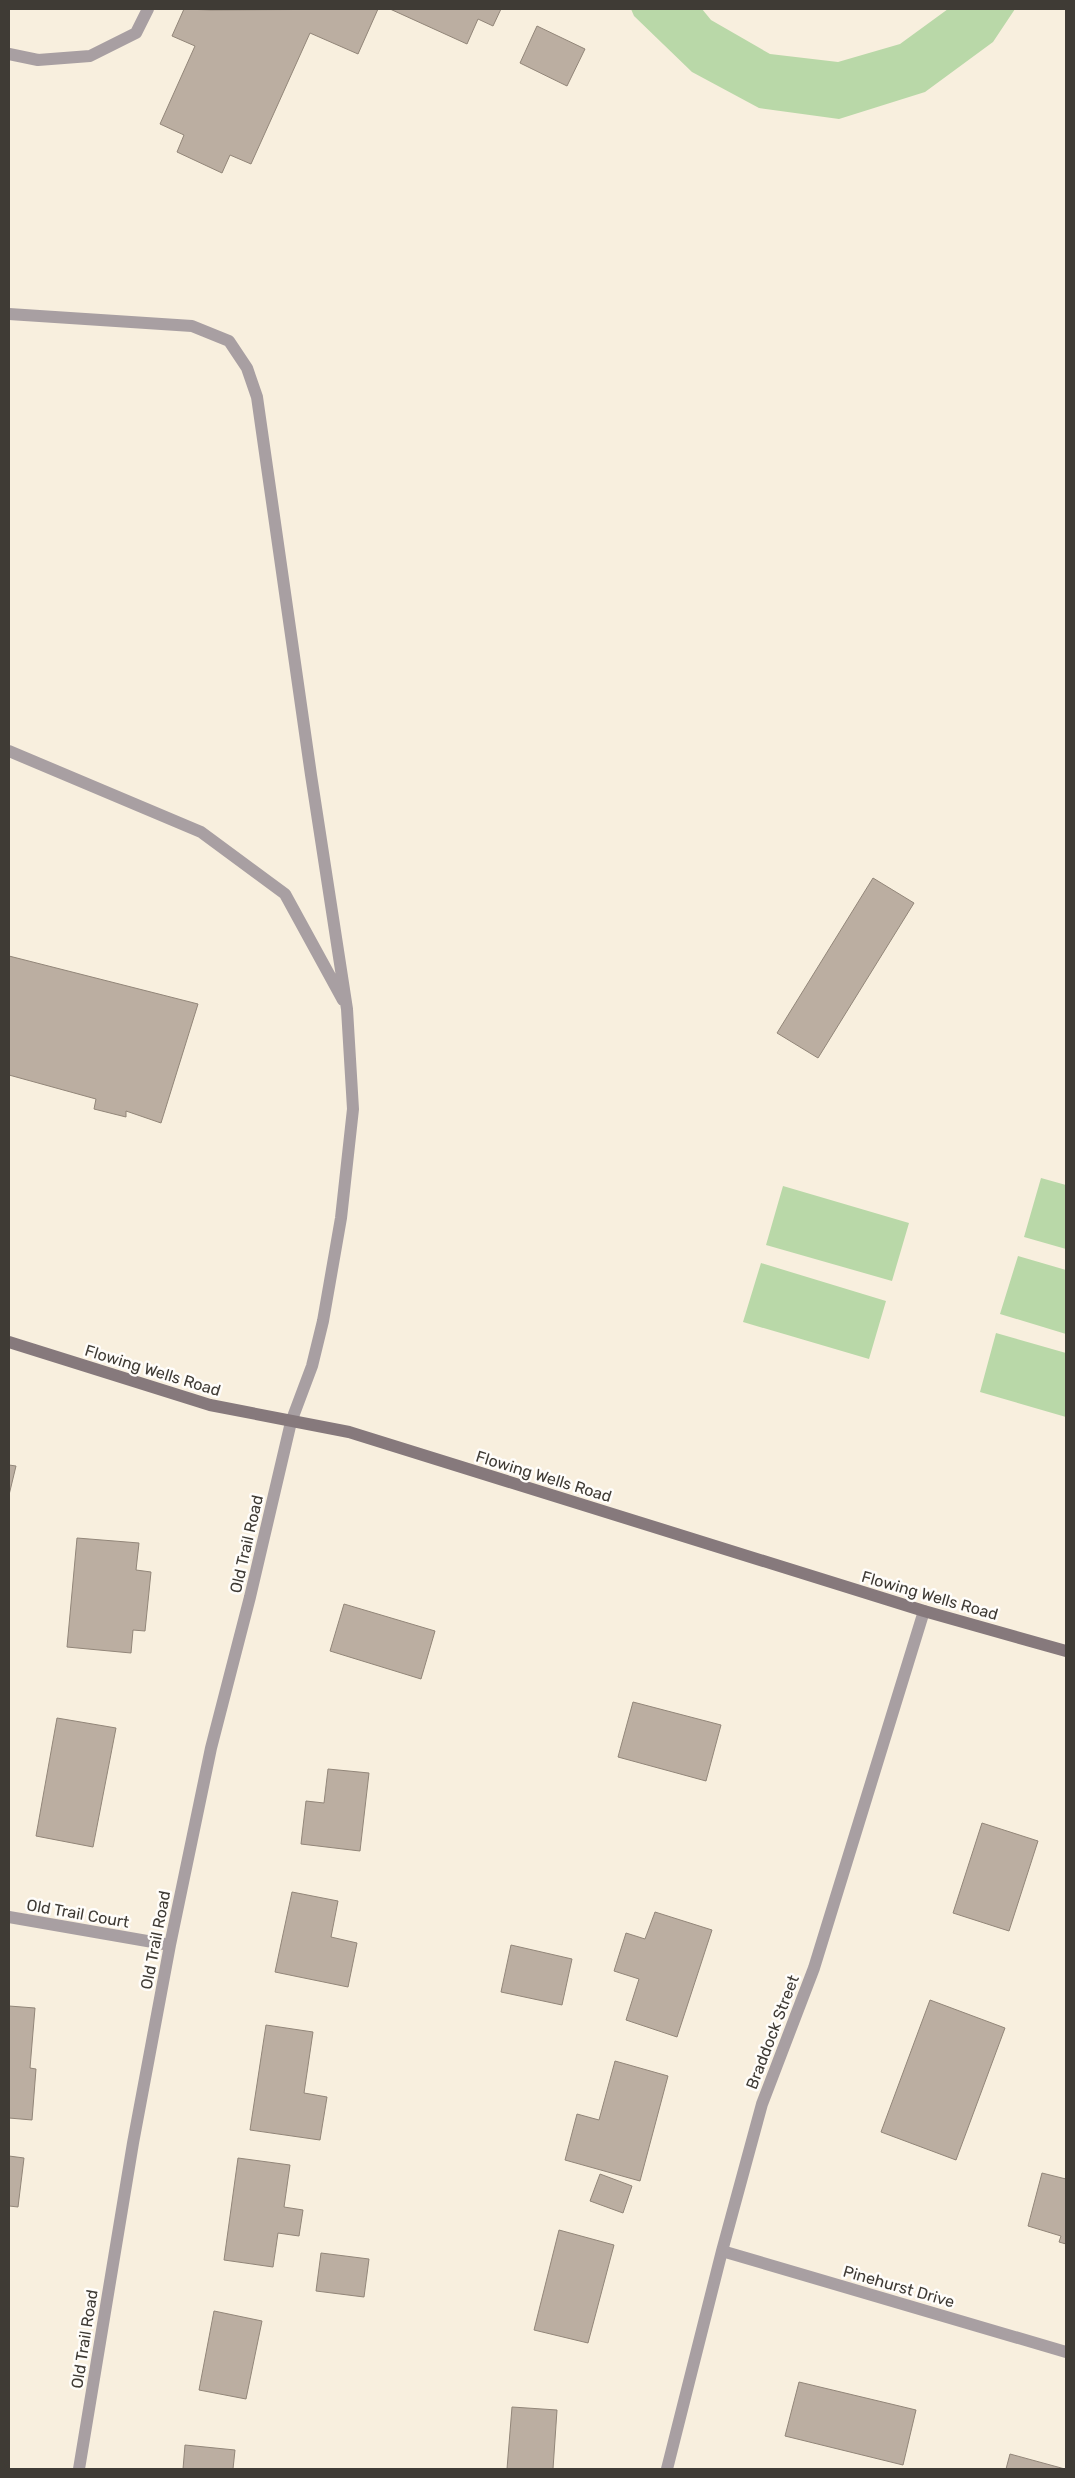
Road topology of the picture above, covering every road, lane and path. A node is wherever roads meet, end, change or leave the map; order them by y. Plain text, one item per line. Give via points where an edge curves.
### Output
1 (148, 9) edge
2 (9, 54) edge
3 (9, 314) edge
4 (9, 751) edge
5 (348, 1009) junction
6 (9, 1342) edge
7 (291, 1422) junction
8 (924, 1611) junction
9 (1066, 1651) edge
10 (9, 1917) edge
11 (170, 1945) junction
12 (722, 2251) junction
13 (1066, 2352) edge
14 (79, 2469) edge
15 (667, 2469) edge

1 - 2 street via 136,33 90,56 38,60
3 - 5 street, Old Trail Road via 192,326 229,341 247,368 257,397
4 - 5 street via 200,832 285,894
5 - 7 street, Old Trail Road via 353,1109 341,1218 321,1330 312,1366
6 - 7 main road, Flowing Wells Road via 210,1405
7 - 8 main road, Flowing Wells Road via 349,1432
7 - 11 street, Old Trail Road via 211,1748
8 - 9 main road, Flowing Wells Road
8 - 12 street, Braddock Street via 814,1968 762,2104
10 - 11 street, Old Trail Court
11 - 14 street, Old Trail Road
12 - 13 street, Pinehurst Drive
12 - 15 street, Braddock Street

